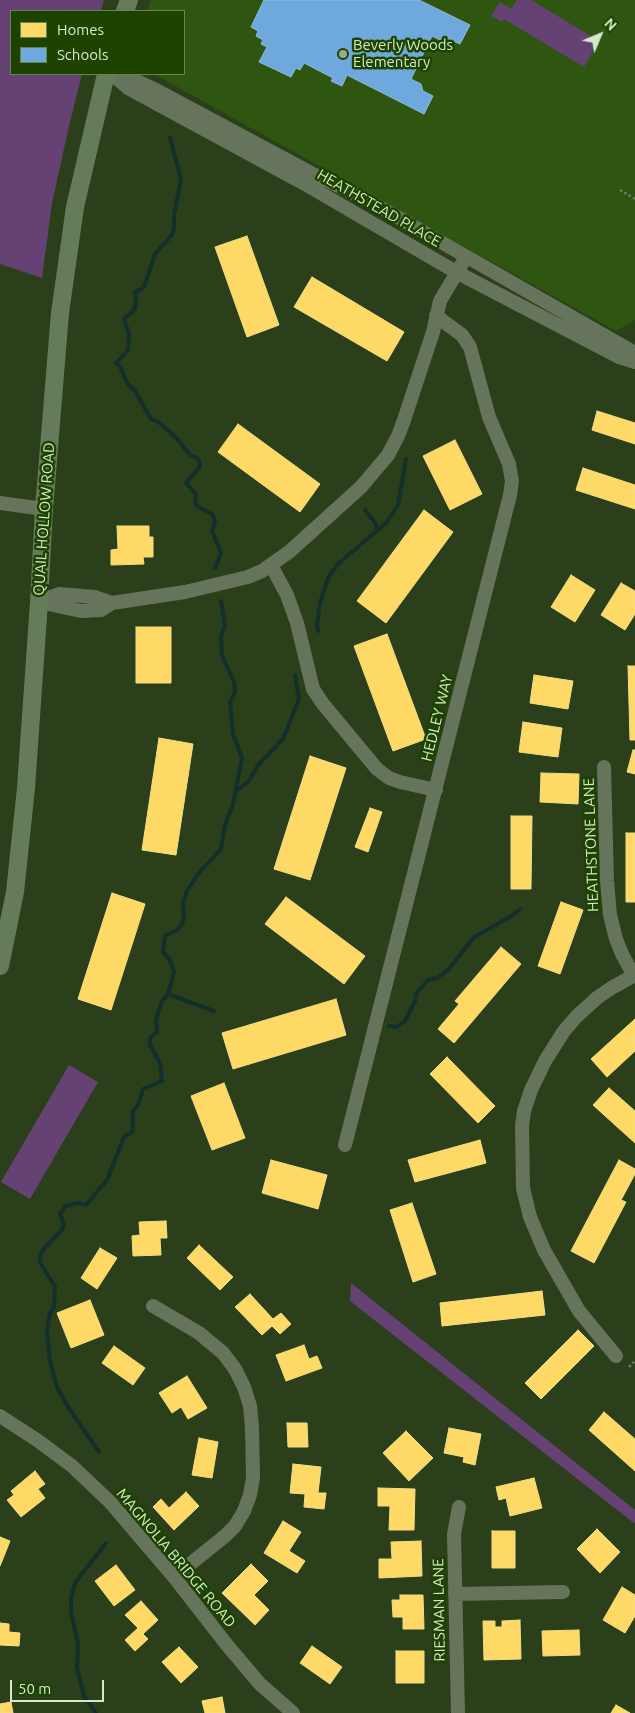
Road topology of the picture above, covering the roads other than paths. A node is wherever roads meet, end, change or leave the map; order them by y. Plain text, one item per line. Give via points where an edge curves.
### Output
1 (106, 75) edge
2 (113, 75) edge
3 (124, 75) edge
4 (466, 257) junction
5 (456, 272) junction
6 (436, 316) junction
7 (635, 356) edge
8 (635, 362) edge
9 (0, 503) edge
10 (44, 509) junction
11 (271, 565) junction
12 (39, 602) junction
13 (604, 767) dead end
14 (436, 790) junction
15 (0, 966) edge
16 (635, 976) edge
17 (345, 1145) dead end
18 (153, 1306) dead end
19 (616, 1356) dead end
20 (1, 1421) edge
21 (459, 1508) dead end
22 (174, 1577) junction
23 (563, 1592) dead end
24 (455, 1594) junction
25 (289, 1712) edge
26 (458, 1713) edge

1 - 10 main road, QUAIL HOLLOW ROAD via 75,206 62,294
2 - 5 street, HEATHSTEAD PLACE via 128,88 305,184
3 - 4 street, HEATHSTEAD PLACE via 364,198
4 - 5 street
4 - 7 street, HEATHSTEAD PLACE via 630,350
5 - 6 street via 440,301
5 - 8 street, HEATHSTEAD PLACE
6 - 11 street via 404,420 388,456 361,487
6 - 14 street, HEDLEY WAY via 462,335 470,347 489,417 509,464 512,481
9 - 10 street
10 - 12 main road, QUAIL HOLLOW ROAD
11 - 12 street via 248,576 193,590 112,603 101,610 81,611
11 - 14 street via 287,595 313,689 323,704 377,769 400,782
12 - 15 main road, QUAIL HOLLOW ROAD via 15,892
13 - 16 street, HEATHSTONE LANE via 610,915 619,947
14 - 17 street, HEDLEY WAY
16 - 19 street via 598,997 564,1031 531,1090 522,1126 523,1188 530,1218 565,1290
18 - 22 street via 223,1353 244,1387 252,1427 253,1478 244,1511 226,1536
20 - 22 street, MAGNOLIA BRIDGE ROAD via 37,1440 72,1466 110,1502
21 - 24 street, RIESMAN LANE via 454,1534
22 - 25 street, MAGNOLIA BRIDGE ROAD via 226,1645
23 - 24 street
24 - 26 street, RIESMAN LANE

